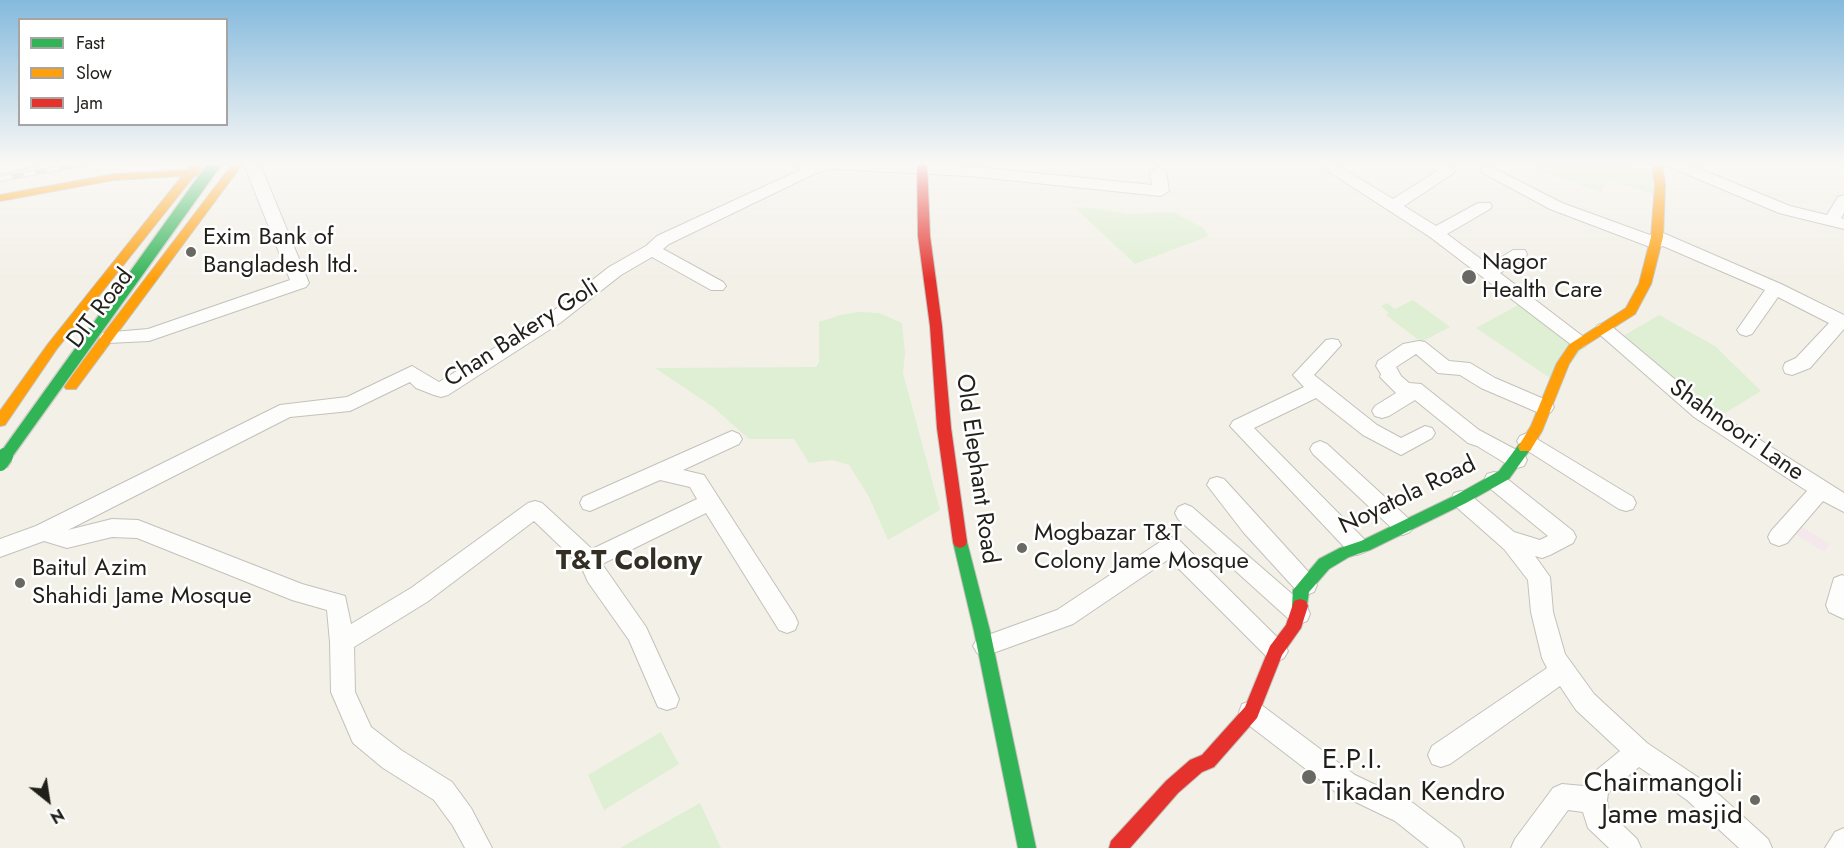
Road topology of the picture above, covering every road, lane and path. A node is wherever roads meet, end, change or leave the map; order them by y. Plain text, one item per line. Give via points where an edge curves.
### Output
1 (37, 202) edge
2 (164, 202) edge
3 (166, 202) edge
4 (189, 202) edge
5 (209, 202) edge
6 (267, 202) edge
7 (737, 202) edge
8 (923, 202) edge
9 (1387, 202) edge
10 (1401, 202) edge
11 (1548, 202) edge
12 (1659, 202) edge
13 (1765, 202) edge
14 (1844, 202) edge
15 (1394, 206) junction
16 (1484, 206) dead end
17 (0, 208) edge
18 (1838, 222) edge
19 (1436, 233) junction
20 (1657, 240) junction
21 (652, 250) junction
22 (1519, 254) dead end
23 (1489, 272) junction
24 (717, 286) dead end
25 (1775, 288) junction
26 (1842, 322) edge
27 (1604, 329) junction
28 (1746, 330) dead end
29 (108, 338) junction
30 (1579, 342) junction
31 (1332, 345) dead end
32 (1792, 368) dead end
33 (1318, 389) junction
34 (1414, 390) junction
35 (1544, 407) junction
36 (1382, 411) dead end
37 (0, 421) edge
38 (1456, 424) junction
39 (732, 439) dead end
40 (0, 440) edge
41 (1527, 441) junction
42 (1320, 448) dead end
43 (1517, 460) junction
44 (3, 469) edge
45 (659, 472) junction
46 (1494, 480) junction
47 (1217, 485) dead end
48 (1820, 490) junction
49 (1461, 499) junction
50 (710, 502) junction
51 (590, 503) dead end
52 (1626, 503) dead end
53 (1844, 504) edge
54 (1185, 513) dead end
55 (1403, 526) junction
56 (44, 532) junction
57 (1779, 537) dead end
58 (1507, 539) junction
59 (1357, 546) junction
60 (0, 548) edge
61 (589, 560) junction
62 (1306, 585) junction
63 (1842, 585) dead end
64 (1844, 609) edge
65 (1299, 614) junction
66 (787, 623) dead end
67 (342, 642) junction
68 (985, 646) junction
69 (1275, 651) junction
70 (1564, 670) junction
71 (667, 699) dead end
72 (1251, 711) junction
73 (1638, 752) junction
74 (1441, 755) dead end
75 (1594, 800) junction
76 (1844, 841) edge
77 (479, 848) edge
78 (1026, 848) edge
79 (1118, 848) edge
80 (1451, 848) edge
81 (1524, 848) edge
82 (1628, 848) edge
83 (1759, 848) edge
84 (1838, 848) edge

1 - 17 main road
2 - 37 main road, DIT Road
3 - 40 main road
4 - 44 main road, bridge
5 - 29 main road, DIT Road
6 - 29 street via 300,283 149,335
7 - 21 street, Chan Bakery Goli via 663,240
8 - 68 main road, Old Elephant Road via 958,536
9 - 15 street
10 - 15 street
11 - 20 street
12 - 20 main road, Noyatola Road
13 - 18 street
14 - 18 street
15 - 19 street
16 - 19 street
19 - 23 street
20 - 25 street
20 - 27 main road, Noyatola Road via 1646,284 1631,310
21 - 24 street
21 - 56 street, Chan Bakery Goli via 615,272 554,319 441,390 412,373 350,404 287,410
22 - 23 street
23 - 30 street
25 - 26 street
25 - 28 street
26 - 32 street via 1803,363
27 - 30 main road, Noyatola Road
27 - 48 street, Shahnoori Lane via 1701,412
29 - 44 main road, DIT Road
30 - 35 main road, Noyatola Road via 1563,363
31 - 33 street via 1302,375
33 - 38 street via 1370,430 1401,447
33 - 59 street via 1240,426
34 - 35 street via 1406,391 1389,377 1392,375 1385,366 1419,347 1444,368 1463,368
34 - 36 street
34 - 38 street
35 - 41 main road, Noyatola Road via 1537,428
38 - 43 street
39 - 45 street
41 - 43 main road, Noyatola Road
41 - 52 street
42 - 55 street
43 - 46 main road, Noyatola Road
45 - 50 street via 697,481
45 - 51 street
46 - 49 main road, Noyatola Road
46 - 58 street via 1565,537 1542,549
47 - 62 street
48 - 53 street, Shahnoori Lane
48 - 57 street
49 - 55 main road, Noyatola Road
49 - 58 street
50 - 61 street
50 - 66 street
54 - 65 street
55 - 59 main road, Noyatola Road via 1365,546
56 - 60 street, Chan Bakery Goli
56 - 67 street via 67,539 112,528 138,529 300,593 337,603
58 - 70 street via 1539,577 1542,612 1554,658
59 - 62 main road, Noyatola Road via 1324,564
61 - 67 street via 535,509 419,595
61 - 71 street via 638,634
62 - 65 main road, Noyatola Road
63 - 64 street via 1837,605
65 - 69 main road, Noyatola Road
67 - 77 street via 343,692 362,735 443,791
68 - 69 street via 1065,617 1171,546
68 - 78 main road, Old Elephant Road
69 - 72 main road, Noyatola Road
70 - 73 street via 1585,702
70 - 74 street
72 - 79 main road, Noyatola Road via 1208,761 1172,787
72 - 80 street via 1346,784 1404,812
73 - 75 street via 1597,786
73 - 83 street via 1696,791
75 - 81 street via 1562,797
75 - 82 street via 1598,819
76 - 84 street

